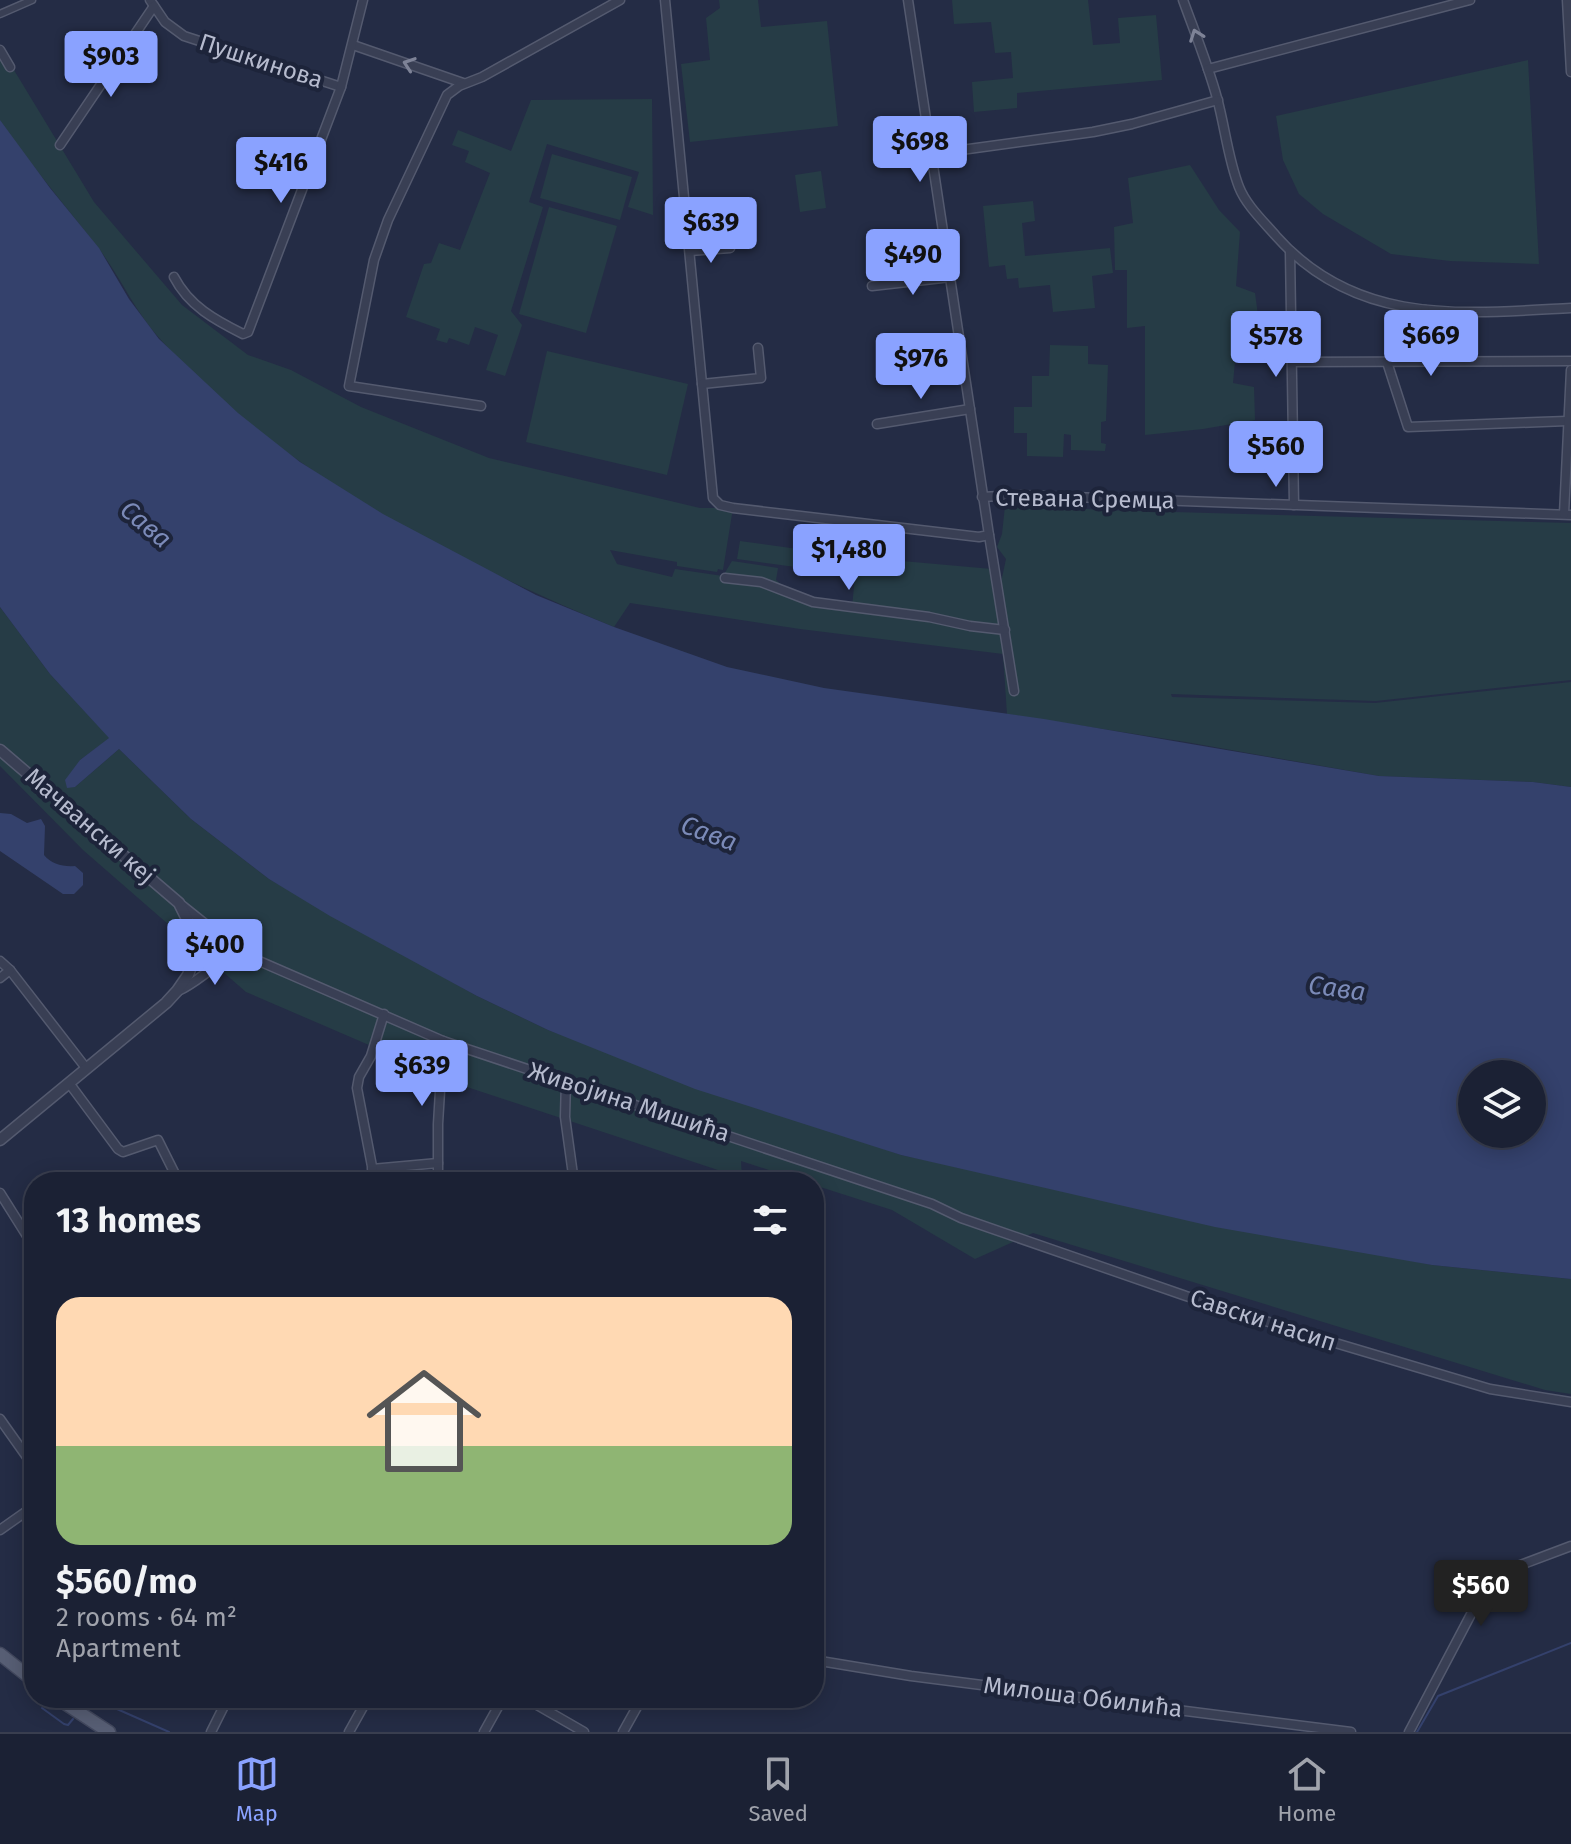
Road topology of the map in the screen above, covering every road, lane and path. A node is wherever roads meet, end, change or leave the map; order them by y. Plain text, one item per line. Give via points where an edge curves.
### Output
1 (32, 0) edge
2 (363, 0) edge
3 (620, 0) edge
4 (663, 0) edge
5 (908, 0) edge
6 (1183, 0) edge
7 (1470, 0) edge
8 (1567, 0) edge
9 (152, 3) edge
10 (0, 14) edge
11 (353, 45) junction
12 (0, 50) edge
13 (10, 67) dead end
14 (1208, 69) junction
15 (1571, 72) edge
16 (464, 84) junction
17 (341, 87) junction
18 (1218, 100) junction
19 (60, 145) dead end
20 (932, 154) junction
21 (730, 248) dead end
22 (690, 251) junction
23 (1290, 251) junction
24 (174, 277) dead end
25 (951, 277) junction
26 (872, 286) dead end
27 (1571, 308) edge
28 (1425, 310) junction
29 (758, 348) dead end
30 (1571, 361) edge
31 (1292, 362) junction
32 (1387, 362) junction
33 (1429, 362) junction
34 (1571, 370) edge
35 (702, 384) junction
36 (481, 406) dead end
37 (970, 409) junction
38 (1567, 421) junction
39 (877, 424) dead end
40 (982, 497) junction
41 (1294, 505) junction
42 (1567, 514) edge
43 (989, 535) junction
44 (725, 578) dead end
45 (1005, 630) junction
46 (1014, 691) dead end
47 (0, 750) edge
48 (179, 903) junction
49 (243, 954) junction
50 (0, 961) edge
51 (10, 970) junction
52 (0, 978) edge
53 (177, 991) junction
54 (384, 1014) junction
55 (443, 1041) junction
56 (86, 1068) junction
57 (566, 1080) junction
58 (69, 1083) junction
59 (0, 1140) edge
60 (438, 1163) junction
61 (372, 1169) junction
62 (174, 1172) edge
63 (373, 1172) edge
64 (438, 1172) edge
65 (573, 1172) edge
66 (0, 1193) edge
67 (961, 1218) joint
68 (24, 1231) edge
69 (1571, 1402) edge
70 (0, 1419) edge
71 (24, 1453) edge
72 (24, 1513) edge
73 (0, 1530) edge
74 (1571, 1546) edge
75 (0, 1654) edge
76 (824, 1662) edge
77 (24, 1673) edge
78 (72, 1708) edge
79 (223, 1708) edge
80 (362, 1708) edge
81 (497, 1708) edge
82 (542, 1708) edge
83 (636, 1708) edge
84 (109, 1732) edge
85 (211, 1732) edge
86 (349, 1732) edge
87 (484, 1732) edge
88 (584, 1732) edge
89 (623, 1732) edge
90 (1351, 1732) edge
91 (1409, 1732) edge

1 - 10 street
2 - 11 street
3 - 16 street
4 - 22 street
5 - 20 street
14 -> 6 street
7 - 14 street
8 - 15 street
9 - 17 street, Пушкинова via 184,36
9 - 19 street
16 -> 11 street
11 - 17 street
12 - 13 street
14 - 18 street
16 - 36 street via 442,104 388,220 374,260 349,386
17 - 24 street via 248,332 210,317 183,293
18 - 20 street via 1093,132
18 - 23 street via 1240,189
20 - 25 street
21 - 22 street
22 - 35 street
23 - 28 street via 1348,291
23 - 31 street
25 - 26 street
25 - 37 street
27 - 28 street
28 - 33 street
29 - 35 street via 761,378
30 - 33 street
31 - 32 street
31 - 41 street
32 - 33 street
32 - 38 street via 1408,427
34 - 38 street
35 - 43 street via 716,502 969,538
37 - 39 street
37 - 40 street
38 - 42 street
40 - 41 street, Стевана Сремца
40 - 43 street
41 - 42 street, Стевана Сремца
43 - 45 street
44 - 45 street via 761,582 813,602
45 - 46 street
47 - 48 street, Мачвански кеј
48 - 49 street, Живојина Мишића
48 - 53 street via 192,929 194,958
49 - 53 street via 223,960
49 - 54 street, Живојина Мишића
50 - 51 street
51 - 52 street
51 - 56 street
53 - 56 street
54 - 55 street, Живојина Мишића
54 - 61 street via 357,1088
55 - 57 street, Живојина Мишића
55 - 60 street
56 - 58 street
57 - 65 street
57 - 67 street, Живојина Мишића
58 - 59 street
58 - 62 street via 118,1149 123,1152 158,1140
60 - 61 street
60 - 64 street
61 - 63 street
66 - 68 street
67 - 69 street, Савски насип via 1332,1342 1490,1389
70 - 71 street
72 - 73 street
74 - 91 street via 1489,1580
75 - 77 main road
76 - 90 street, Милоша Обилића
78 - 84 main road
79 - 85 street
80 - 86 street
81 - 87 street
82 - 88 street
83 - 89 street

